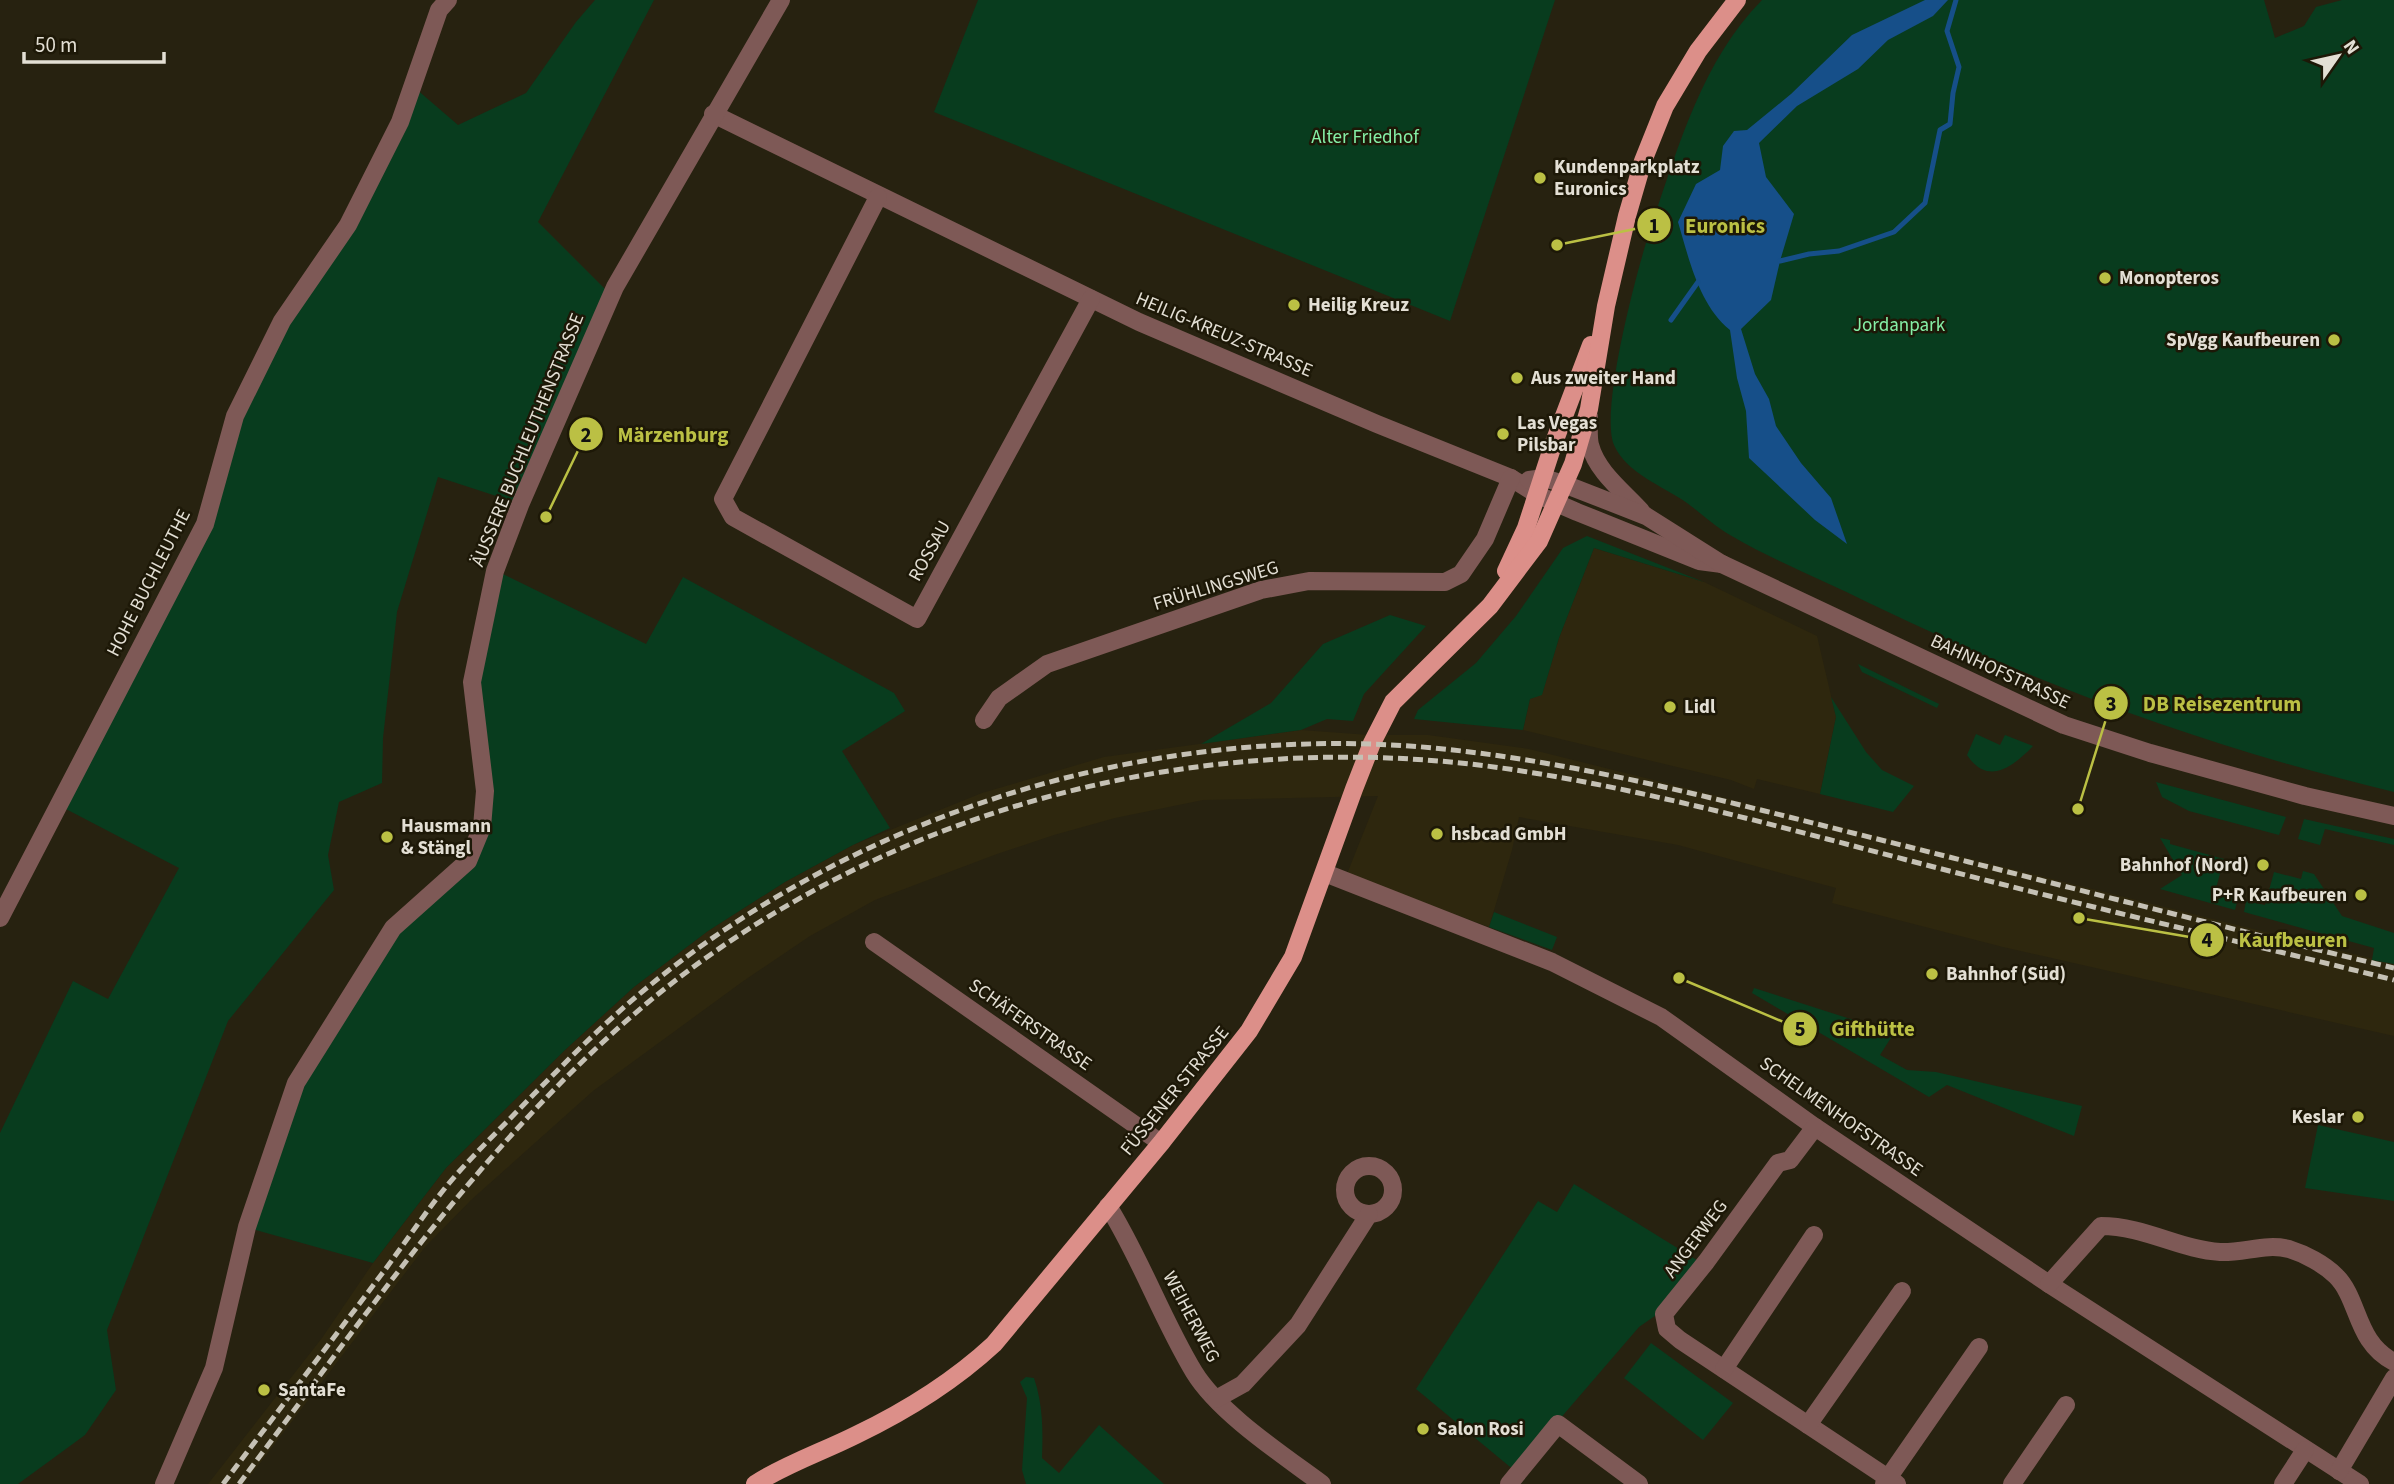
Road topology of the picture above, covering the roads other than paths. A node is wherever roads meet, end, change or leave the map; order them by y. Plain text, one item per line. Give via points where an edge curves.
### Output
1 (448, 0) edge
2 (781, 0) edge
3 (1737, 0) edge
4 (713, 114) junction
5 (878, 197) junction
6 (1091, 299) junction
7 (1606, 306) junction
8 (1588, 409) junction
9 (1515, 480) junction
10 (1564, 484) junction
11 (1541, 487) junction
12 (1556, 503) junction
13 (1646, 516) junction
14 (1722, 564) junction
15 (1490, 606) junction
16 (984, 720) dead end
17 (2394, 816) edge
18 (1325, 873) junction
19 (0, 918) edge
20 (874, 942) dead end
21 (1815, 1127) junction
22 (1161, 1143) junction
23 (1108, 1206) junction
24 (1369, 1214) dead end
25 (1814, 1235) dead end
26 (2049, 1284) junction
27 (1902, 1291) dead end
28 (1979, 1347) dead end
29 (2394, 1362) edge
30 (1724, 1369) junction
31 (2394, 1378) edge
32 (1216, 1399) junction
33 (2066, 1405) dead end
34 (1808, 1425) junction
35 (2305, 1450) junction
36 (2339, 1471) junction
37 (1890, 1482) edge
38 (164, 1484) edge
39 (755, 1484) edge
40 (1322, 1484) edge
41 (1509, 1484) edge
42 (1639, 1484) edge
43 (2012, 1484) edge
44 (2283, 1484) edge
45 (2360, 1484) edge

1 - 19 street, HOHE BUCHLEUTHE via 439,10 400,122 348,225 282,321 235,416 205,524
2 - 4 street, ÄUSSERE BUCHLEUTHENSTRASSE
3 - 7 main road via 1698,51 1665,106 1630,205
4 - 5 street, HEILIG-KREUZ-STRASSE
4 - 38 street, ÄUSSERE BUCHLEUTHENSTRASSE via 615,286 495,571 472,682 485,791 482,827 468,861 393,928 296,1083 247,1227 214,1368
5 - 6 street, HEILIG-KREUZ-STRASSE
5 - 6 street, ROSSAU via 723,499 733,517 917,619
6 - 9 street, HEILIG-KREUZ-STRASSE
7 - 8 main road, FÜSSENER STRASSE
7 - 11 main road, FÜSSENER STRASSE
8 - 10 main road, FÜSSENER STRASSE
8 - 13 street, BAHNHOFSTRASSE via 1589,443 1596,460
9 - 11 street, BAHNHOFSTRASSE
9 - 16 street, FRÜHLINGSWEG via 1461,574 1445,582 1309,581 1261,590 1047,664 999,698
10 - 11 street, BAHNHOFSTRASSE
10 - 12 main road, FÜSSENER STRASSE
10 - 13 street, BAHNHOFSTRASSE
11 - 12 street
11 - 15 main road, FÜSSENER STRASSE
12 - 14 street, BAHNHOFSTRASSE via 1699,561
12 - 15 main road, FÜSSENER STRASSE via 1539,541
13 - 14 street, BAHNHOFSTRASSE
14 - 17 street, BAHNHOFSTRASSE via 2064,725 2305,796
15 - 18 main road, FÜSSENER STRASSE via 1393,702 1363,766
18 - 21 street, SCHELMENHOFSTRASSE via 1552,962 1661,1017
18 - 22 main road, FÜSSENER STRASSE via 1293,957 1249,1031
20 - 22 street, SCHÄFERSTRASSE
21 - 26 street, SCHELMENHOFSTRASSE
21 - 30 street, ANGERWEG via 1790,1160 1778,1163 1664,1314 1667,1329
22 - 23 main road, FÜSSENER STRASSE
23 - 32 street, WEIHERWEG via 1195,1373
23 - 39 main road, FÜSSENER STRASSE via 995,1344 972,1364 896,1416
24 - 32 street via 1298,1325 1243,1384
25 - 30 street
26 - 29 street via 2101,1226 2123,1226 2220,1252 2289,1249 2337,1277 2372,1343
26 - 35 street, SCHELMENHOFSTRASSE
27 - 34 street
28 - 37 street, ANGERWEG
30 - 34 street, ANGERWEG
31 - 36 street
32 - 40 street, WEIHERWEG
33 - 43 street
34 - 37 street, ANGERWEG
35 - 36 street, SCHELMENHOFSTRASSE
35 - 44 street
36 - 45 street, SCHELMENHOFSTRASSE
41 - 42 street via 1558,1424

